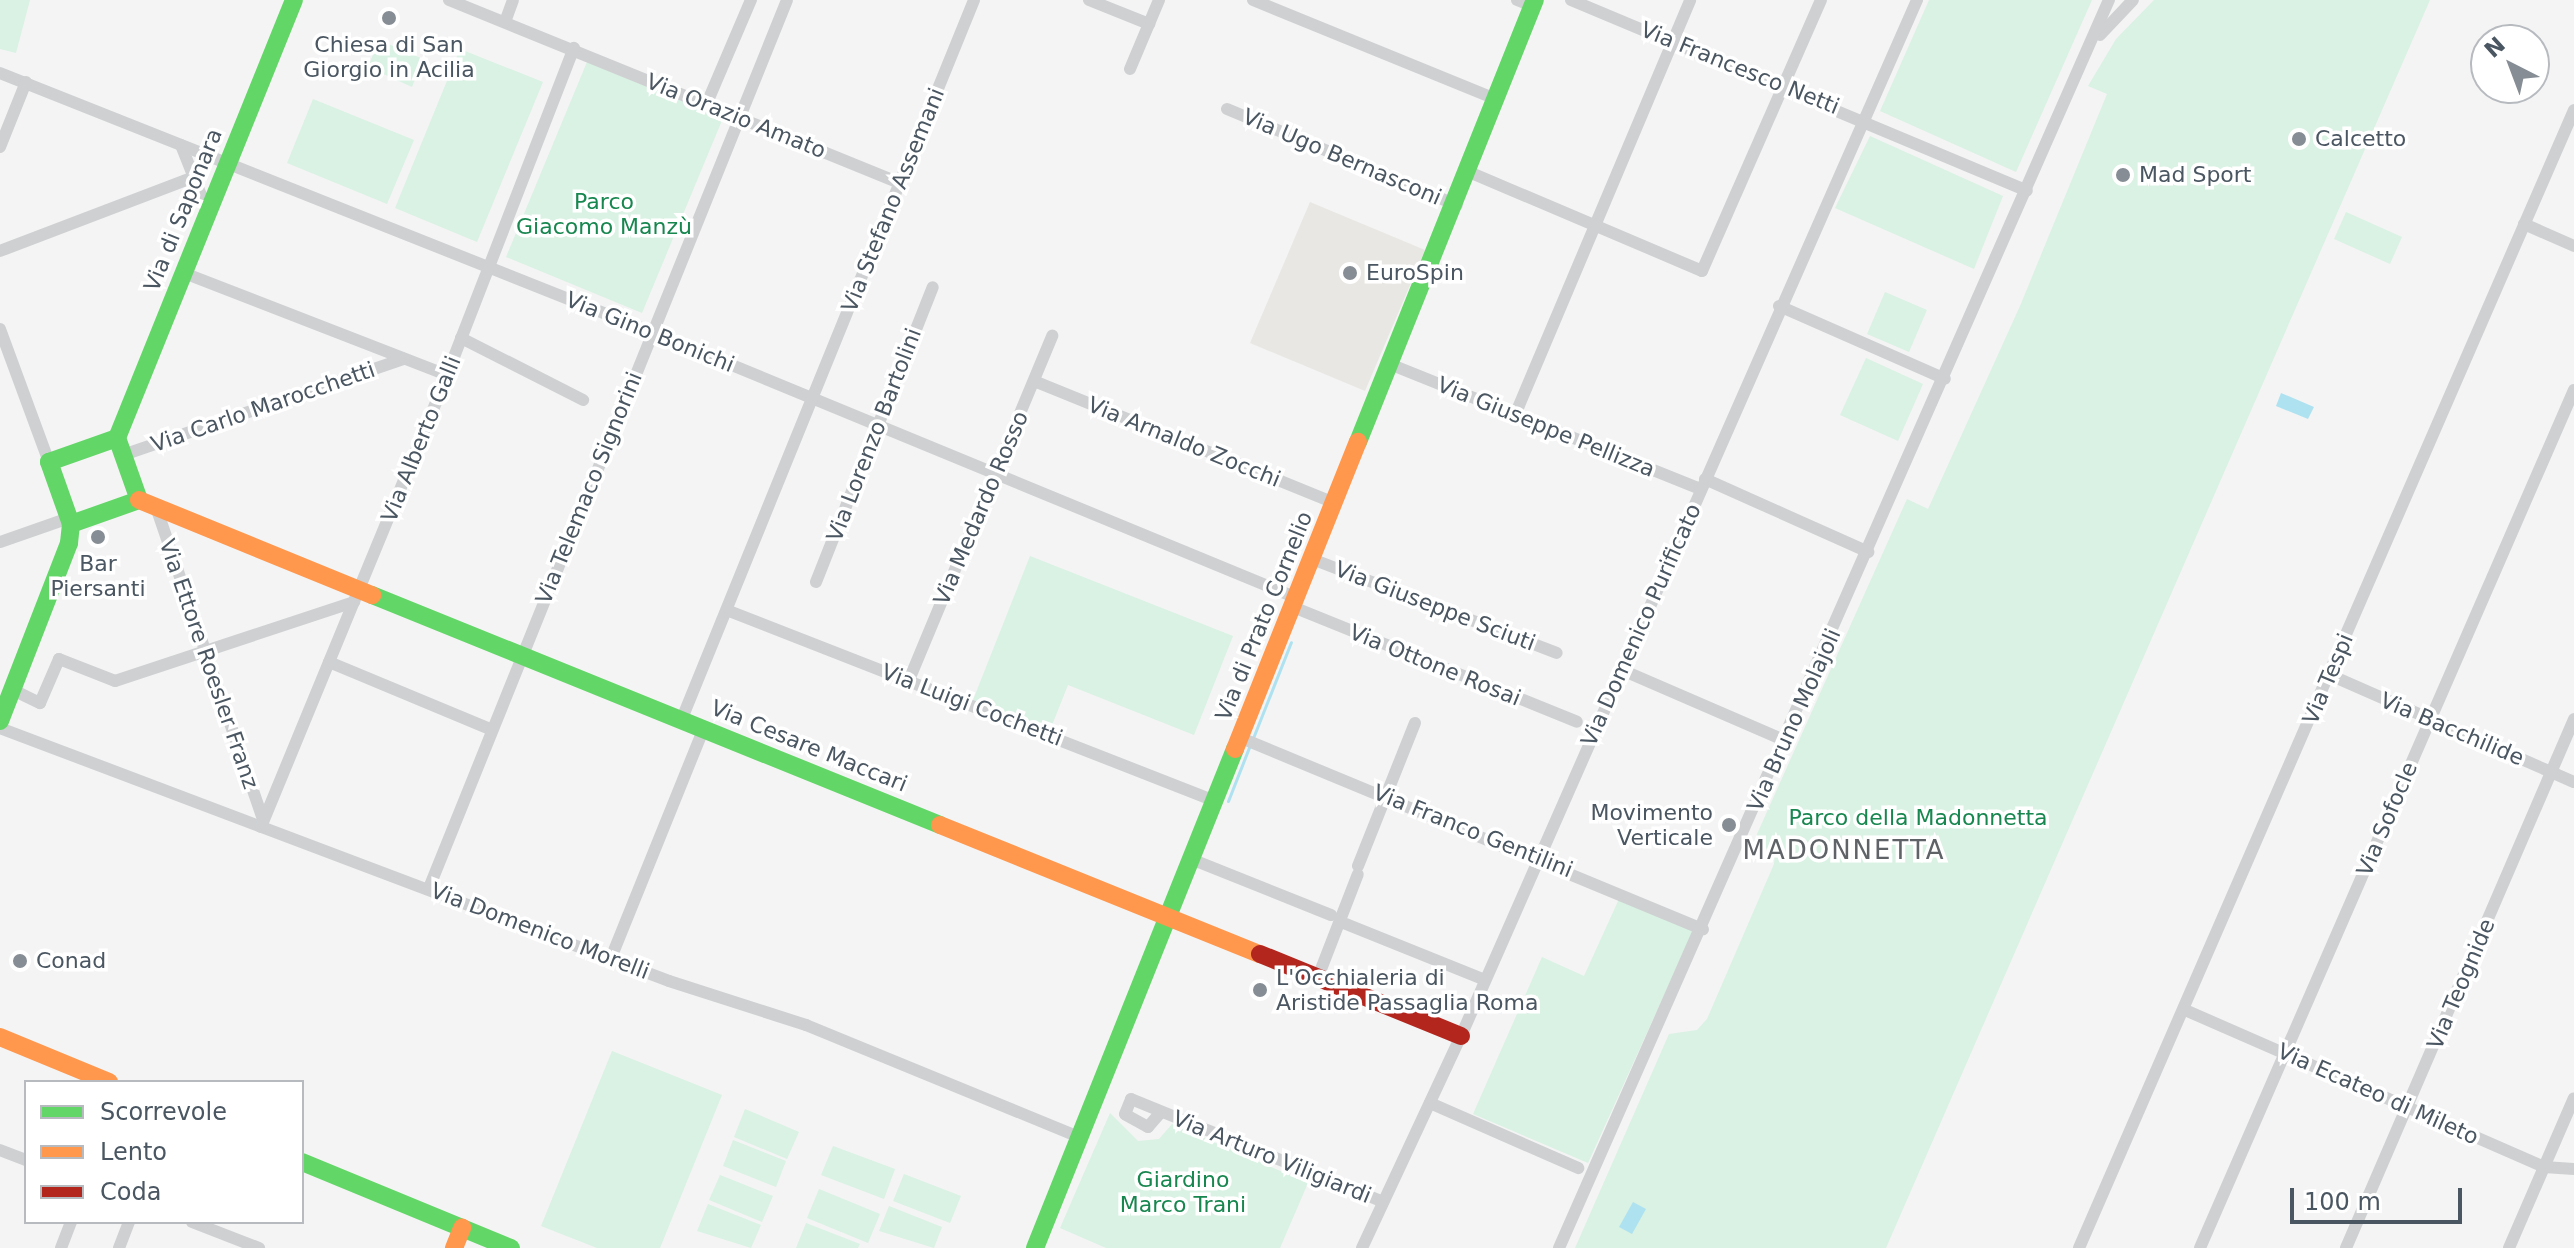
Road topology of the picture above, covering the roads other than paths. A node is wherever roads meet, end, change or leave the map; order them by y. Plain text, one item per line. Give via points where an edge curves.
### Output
1 (294, 0) edge
2 (449, 0) edge
3 (513, 0) edge
4 (751, 0) edge
5 (787, 0) edge
6 (974, 0) edge
7 (1089, 0) edge
8 (1159, 0) edge
9 (1253, 0) edge
10 (1571, 0) edge
11 (1690, 0) edge
12 (1821, 0) edge
13 (1917, 0) edge
14 (2109, 0) edge
15 (2133, 0) edge
16 (1528, 2) edge
17 (505, 22) junction
18 (1149, 24) junction
19 (1672, 40) junction
20 (2093, 44) junction
21 (574, 48) junction
22 (1130, 69) dead end
23 (0, 73) edge
24 (26, 82) junction
25 (1783, 86) junction
26 (1496, 99) junction
27 (707, 103) junction
28 (1227, 109) dead end
29 (2574, 110) edge
30 (740, 117) junction
31 (1864, 119) junction
32 (181, 145) junction
33 (0, 147) edge
34 (228, 164) junction
35 (1469, 172) junction
36 (194, 177) junction
37 (899, 183) junction
38 (2027, 191) junction
39 (1457, 205) junction
40 (208, 213) junction
41 (2524, 224) junction
42 (1592, 225) junction
43 (2574, 246) edge
44 (0, 251) edge
45 (489, 267) junction
46 (184, 273) junction
47 (933, 287) dead end
48 (1779, 306) junction
49 (0, 329) edge
50 (654, 333) junction
51 (1052, 336) dead end
52 (461, 338) junction
53 (404, 359) junction
54 (1392, 365) junction
55 (447, 375) junction
56 (1945, 379) junction
57 (1034, 381) junction
58 (2574, 390) edge
59 (583, 400) dead end
60 (813, 400) junction
61 (1515, 415) junction
62 (878, 428) junction
63 (120, 446) junction
64 (49, 462) junction
65 (995, 476) junction
66 (1703, 484) junction
67 (1335, 503) junction
68 (147, 504) junction
69 (70, 521) junction
70 (0, 542) edge
71 (1868, 552) junction
72 (1312, 559) junction
73 (816, 582) dead end
74 (357, 594) junction
75 (1295, 603) junction
76 (729, 611) junction
77 (1557, 653) dead end
78 (203, 654) junction
79 (520, 655) junction
80 (329, 662) junction
81 (1622, 670) junction
82 (2330, 675) junction
83 (909, 680) junction
84 (13, 690) junction
85 (2574, 719) edge
86 (2430, 720) junction
87 (0, 721) edge
88 (681, 721) junction
89 (1577, 722) dead end
90 (1415, 723) dead end
91 (0, 728) edge
92 (490, 729) junction
93 (703, 730) junction
94 (1250, 741) junction
95 (1786, 741) junction
96 (2551, 772) junction
97 (2574, 782) edge
98 (1386, 795) junction
99 (1215, 801) junction
100 (262, 824) junction
101 (1538, 858) junction
102 (1191, 859) junction
103 (429, 888) junction
104 (1331, 915) dead end
105 (1168, 917) junction
106 (1346, 924) dead end
107 (1703, 929) junction
108 (611, 958) junction
109 (1318, 977) junction
110 (1485, 980) junction
111 (2185, 1010) junction
112 (1461, 1036) junction
113 (0, 1037) edge
114 (2286, 1053) junction
115 (104, 1080) edge
116 (2574, 1098) edge
117 (1430, 1103) junction
118 (2408, 1107) junction
119 (1161, 1112) dead end
120 (1079, 1137) junction
121 (0, 1150) edge
122 (24, 1159) edge
123 (304, 1163) edge
124 (2544, 1167) junction
125 (1578, 1168) dead end
126 (2574, 1169) edge
127 (1383, 1202) junction
128 (70, 1224) edge
129 (128, 1224) edge
130 (197, 1224) edge
131 (462, 1228) junction
132 (491, 1240) junction
133 (61, 1248) edge
134 (119, 1248) edge
135 (259, 1248) edge
136 (454, 1248) edge
137 (468, 1248) edge
138 (511, 1248) edge
139 (1035, 1248) edge
140 (1362, 1248) edge
141 (1559, 1248) edge
142 (2079, 1248) edge
143 (2200, 1248) edge
144 (2346, 1248) edge
145 (2509, 1248) edge

1 - 34 street, Via di Saponara
2 - 17 street, Via Orazio Amato
3 - 17 street
4 - 27 street
5 - 30 street, Via Telemaco Signorini
6 - 37 street, Via Stefano Assemani
7 - 18 street
8 - 18 street
9 - 26 street
10 - 19 street, Via Francesco Netti
11 - 19 street
12 - 25 street
13 - 31 street, Via Domenico Purificato
14 - 20 street
15 - 20 street
16 - 26 street, Via di Prato Cornelio
17 - 21 street, Via Orazio Amato
18 - 22 street
19 - 25 street, Via Francesco Netti
19 - 42 street
20 - 38 street, Via Bruno Molajoli
21 - 27 street, Via Orazio Amato
21 - 45 street, Via Alberto Galli
23 - 24 street, Via Gino Bonichi
24 - 32 street, Via Gino Bonichi
24 - 33 street
25 - 31 street, Via Francesco Netti
25 - 42 street via 1702,271
26 - 35 street, Via di Prato Cornelio
27 - 30 street, Via Orazio Amato
28 - 39 street, Via Ugo Bernasconi
29 - 41 street, Via Tespi
30 - 37 street, Via Orazio Amato
30 - 50 street, Via Telemaco Signorini
31 - 38 street, Via Francesco Netti
31 - 48 street, Via Domenico Purificato
32 - 34 street, Via Gino Bonichi
32 - 36 street
34 - 40 street, Via di Saponara
34 - 45 street, Via Gino Bonichi
35 - 39 street, Via di Prato Cornelio
35 - 42 street
36 - 40 street
36 - 44 street
37 - 60 street, Via Stefano Assemani
38 - 56 street, Via Bruno Molajoli
39 - 54 street, Via di Prato Cornelio
40 - 46 street, Via di Saponara
41 - 43 street
41 - 82 street, Via Tespi
42 - 61 street
45 - 50 street, Via Gino Bonichi
45 - 52 street, Via Alberto Galli
46 - 53 street
46 - 63 street, Via di Saponara
47 - 62 street, Via Lorenzo Bartolini
48 - 56 street
48 - 66 street, Via Domenico Purificato
49 - 64 street
50 - 60 street, Via Gino Bonichi
50 - 79 street, Via Telemaco Signorini
51 - 57 street, Via Medardo Rosso
52 - 55 street, Via Alberto Galli
52 - 59 street
53 - 55 street
53 - 63 street, Via Carlo Marocchetti
54 - 61 street, Via Giuseppe Pellizza
54 - 67 street, Via di Prato Cornelio
55 - 74 street, Via Alberto Galli
56 - 71 street, Via Bruno Molajoli
57 - 65 street, Via Medardo Rosso
57 - 67 street, Via Arnaldo Zocchi
58 - 86 street, Via Sofocle
60 - 62 street, Via Gino Bonichi
60 - 76 street
61 - 66 street, Via Giuseppe Pellizza
62 - 65 street, Via Gino Bonichi
62 - 73 street, Via Lorenzo Bartolini
63 - 64 street
63 - 68 street
64 - 69 street
65 - 75 street, Via Gino Bonichi
65 - 83 street, Via Medardo Rosso
66 - 71 street, Via Giuseppe Pellizza
66 - 81 street, Via Domenico Purificato
67 - 72 street, Via di Prato Cornelio
68 - 69 street
68 - 74 street, Via Cesare Maccari
68 - 78 street, Via Ettore Roesler Franz
69 - 70 street
69 - 84 street via 61,572
71 - 95 street, Via Bruno Molajoli
72 - 75 street, Via di Prato Cornelio
72 - 77 street, Via Giuseppe Sciuti
74 - 78 street
74 - 79 street, Via Cesare Maccari
74 - 80 street, Via Alberto Galli
75 - 89 street, Via Ottone Rosai
75 - 94 street, Via di Prato Cornelio
76 - 83 street, Via Luigi Cochetti
76 - 88 street
78 - 84 street via 115,681 59,659 40,703
78 - 100 street, Via Ettore Roesler Franz
79 - 88 street, Via Cesare Maccari
79 - 92 street, Via Telemaco Signorini
80 - 92 street
80 - 100 street, Via Alberto Galli
81 - 95 street
81 - 101 street, Via Domenico Purificato
82 - 86 street, Via Bacchilide
82 - 111 street, Via Tespi
83 - 99 street, Via Luigi Cochetti
84 - 87 street
85 - 96 street, Via Teognide
86 - 96 street, Via Bacchilide
86 - 114 street, Via Sofocle
88 - 93 street, Via Cesare Maccari
90 - 98 street
91 - 100 street, Via Domenico Morelli
92 - 103 street, Via Telemaco Signorini
93 - 105 street, Via Cesare Maccari
93 - 108 street
94 - 98 street, Via Franco Gentilini
94 - 99 street, Via di Prato Cornelio
95 - 107 street, Via Bruno Molajoli
96 - 97 street, Via Bacchilide
96 - 118 street, Via Teognide
98 - 101 street, Via Franco Gentilini
98 - 109 street
99 - 102 street, Via di Prato Cornelio
100 - 103 street, Via Domenico Morelli
101 - 107 street, Via Franco Gentilini
101 - 110 street, Via Domenico Purificato
102 - 104 street
102 - 105 street, Via di Prato Cornelio
103 - 108 street, Via Domenico Morelli
105 - 109 street, Via Cesare Maccari
105 - 120 street, Via di Prato Cornelio
106 - 110 street
107 - 141 street, Via Bruno Molajoli
108 - 120 street, Via Domenico Morelli via 806,1025
109 - 112 street, Via Cesare Maccari
110 - 112 street, Via Domenico Purificato
111 - 114 street, Via Ecateo di Mileto
111 - 142 street, Via Tespi
112 - 117 street, Via Domenico Purificato
113 - 115 street
114 - 118 street, Via Ecateo di Mileto
114 - 143 street, Via Sofocle
116 - 124 street
117 - 125 street
117 - 127 street, Via Domenico Purificato
118 - 124 street, Via Ecateo di Mileto
118 - 144 street, Via Teognide
119 - 127 street, Via Arturo Viligiardi
120 - 139 street, Via di Prato Cornelio
121 - 122 street
123 - 131 street
124 - 126 street, Via Ecateo di Mileto
124 - 145 street
127 - 140 street, Via Domenico Purificato
128 - 133 street
129 - 134 street
130 - 135 street
131 - 132 street
131 - 136 street
132 - 137 street
132 - 138 street

